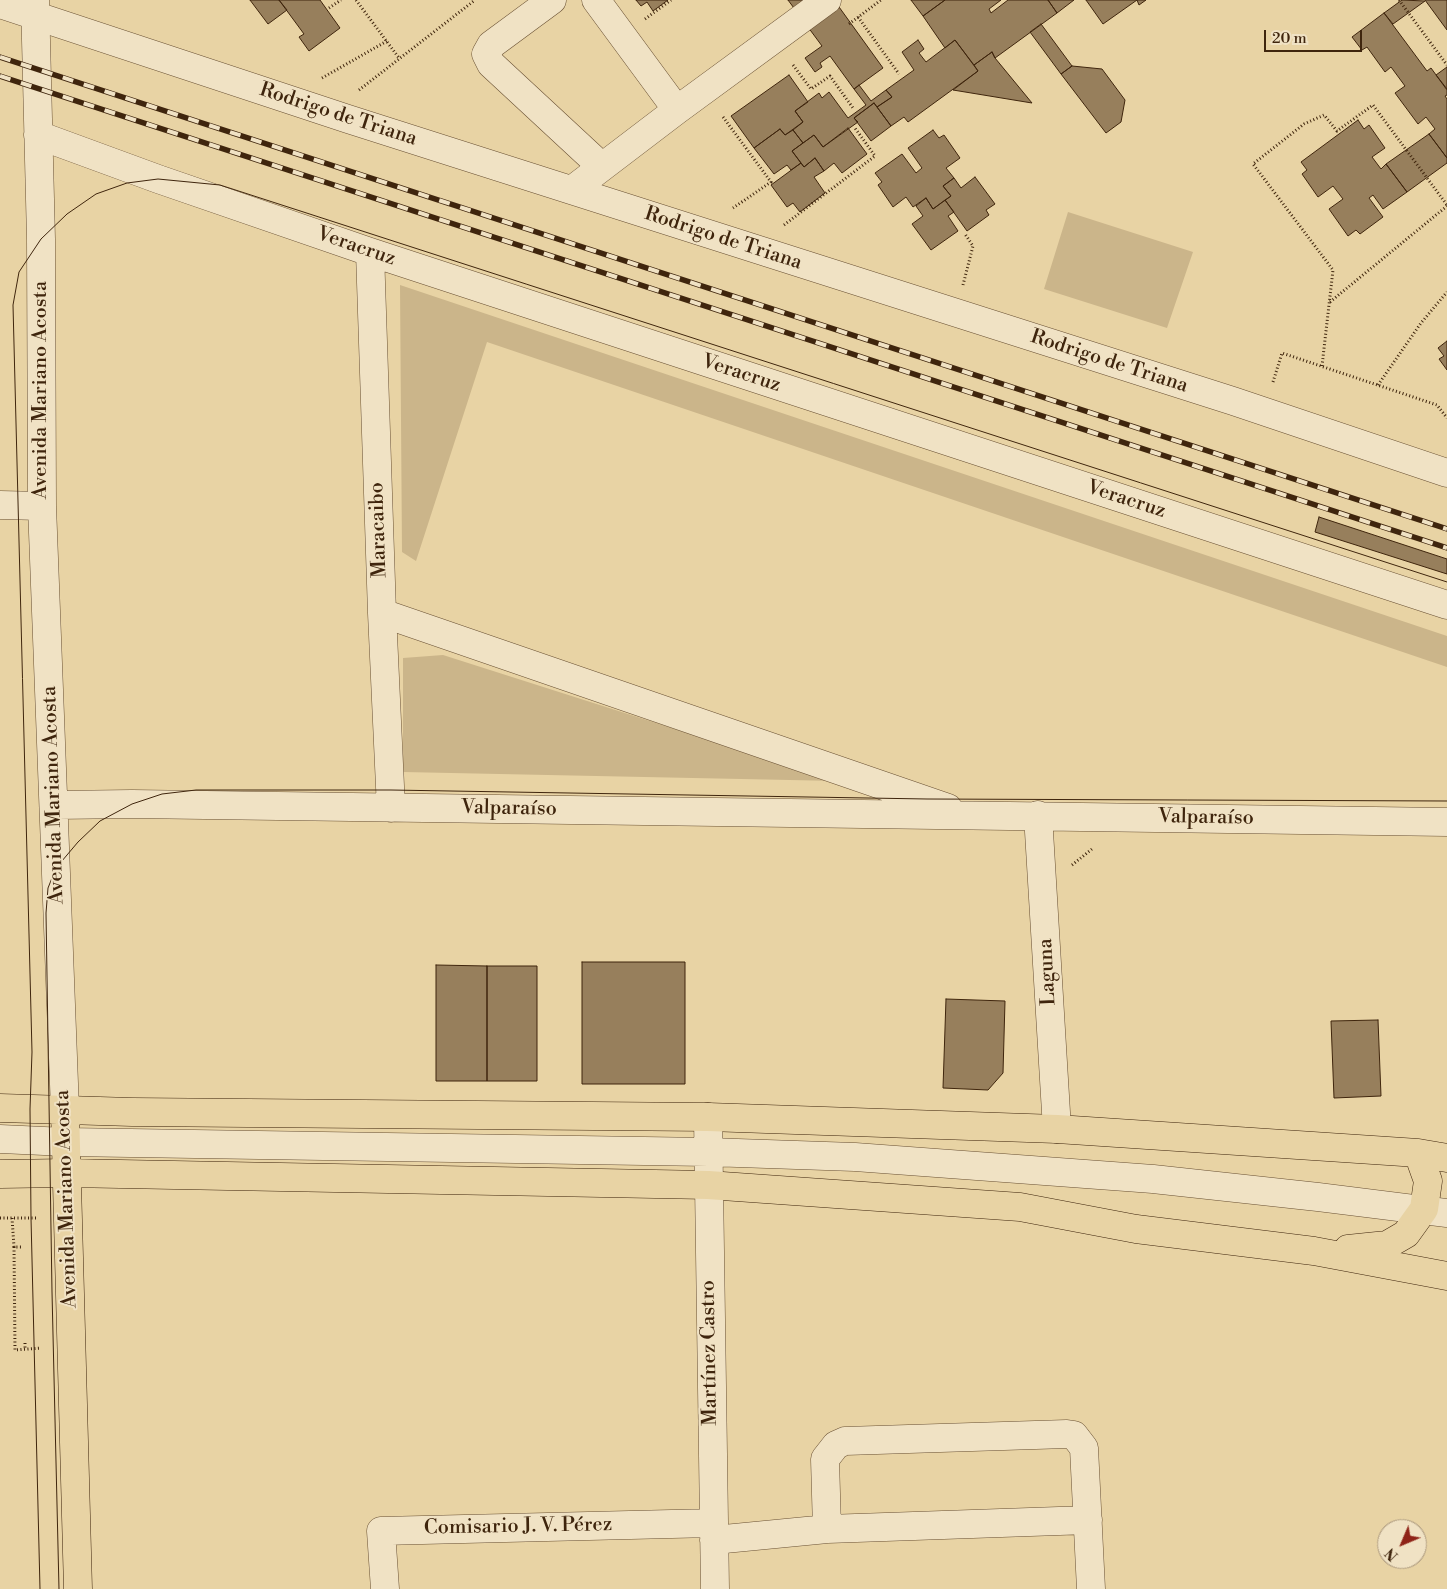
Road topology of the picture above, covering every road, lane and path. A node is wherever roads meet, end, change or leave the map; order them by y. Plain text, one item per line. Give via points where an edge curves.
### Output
1 (341, 0) edge
2 (356, 0) edge
3 (475, 0) edge
4 (552, 0) edge
5 (596, 0) edge
6 (671, 0) edge
7 (828, 0) edge
8 (1400, 0) edge
9 (0, 4) edge
10 (35, 8) edge
11 (329, 8) dead end
12 (638, 14) dead end
13 (858, 17) dead end
14 (386, 41) junction
15 (399, 58) junction
16 (793, 65) dead end
17 (1447, 65) edge
18 (899, 74) dead end
19 (321, 79) dead end
20 (357, 92) dead end
21 (853, 108) dead end
22 (677, 110) junction
23 (723, 117) dead end
24 (855, 128) dead end
25 (38, 135) junction
26 (602, 167) junction
27 (572, 190) junction
28 (1447, 204) edge
29 (727, 213) dead end
30 (780, 229) dead end
31 (965, 234) dead end
32 (370, 252) junction
33 (962, 288) dead end
34 (1447, 292) edge
35 (1329, 303) junction
36 (1322, 366) dead end
37 (1378, 385) dead end
38 (1447, 472) edge
39 (0, 505) edge
40 (42, 506) junction
41 (1447, 605) edge
42 (382, 613) junction
43 (55, 805) junction
44 (391, 808) junction
45 (964, 814) junction
46 (1038, 815) junction
47 (1447, 822) edge
48 (0, 1108) edge
49 (65, 1110) junction
50 (708, 1117) junction
51 (1057, 1129) junction
52 (0, 1139) edge
53 (66, 1142) junction
54 (708, 1152) junction
55 (1418, 1153) junction
56 (1447, 1158) edge
57 (67, 1173) junction
58 (0, 1174) edge
59 (708, 1185) junction
60 (1436, 1211) edge
61 (0, 1218) edge
62 (12, 1218) junction
63 (68, 1218) junction
64 (14, 1247) junction
65 (23, 1247) dead end
66 (1314, 1251) junction
67 (1447, 1276) edge
68 (43, 1341) dead end
69 (25, 1343) dead end
70 (25, 1349) junction
71 (1088, 1520) junction
72 (827, 1529) junction
73 (713, 1531) junction
74 (78, 1589) edge
75 (385, 1589) edge
76 (715, 1589) edge
77 (1091, 1589) edge

1 - 11 path
2 - 14 path
3 - 15 path
4 - 26 street via 491,45 486,54 491,64
5 - 22 street
6 - 12 path via 643,20
7 - 22 street
8 - 17 path
9 - 10 street, Rodrigo de Triana
10 - 25 street, Avenida Mariano Acosta
10 - 27 street, Rodrigo de Triana via 348,120
13 - 18 path
14 - 15 path
14 - 19 path
15 - 20 path
16 - 21 path via 811,89 830,76
22 - 26 street
23 - 29 path via 771,182
24 - 30 path via 875,156
25 - 32 street, Veracruz
25 - 40 street, Avenida Mariano Acosta
26 - 27 street
27 - 38 street, Rodrigo de Triana
28 - 35 path
28 - 35 path via 1372,105 1337,132 1324,115 1304,124 1253,164 1333,270
31 - 33 path via 974,246
32 - 41 street, Veracruz
32 - 42 street, Maracaibo
34 - 37 path via 1421,322
35 - 36 path
39 - 40 street
40 - 43 street, Avenida Mariano Acosta
42 - 44 street, Maracaibo
42 - 45 street, Valparaíso
43 - 44 street, Valparaíso
43 - 49 street, Avenida Mariano Acosta
44 - 45 street, Valparaíso
45 - 46 street, Valparaíso
46 - 47 street, Valparaíso
46 - 51 street, Laguna
48 - 49 main road
49 - 50 main road
49 - 53 main road, Avenida Mariano Acosta
50 - 51 main road
50 - 54 street, Martínez Castro
51 - 55 main road
52 - 53 street
53 - 54 street
53 - 57 main road, Avenida Mariano Acosta
54 - 59 street, Martínez Castro
54 - 60 street via 855,1157 1153,1179
55 - 56 main road
55 - 60 main road
57 - 58 main road
57 - 59 main road
57 - 63 main road, Avenida Mariano Acosta
59 - 66 main road via 1020,1207 1136,1229
59 - 73 street, Martínez Castro
60 - 66 main road via 1387,1245
61 - 62 path
62 - 63 path
62 - 64 path
63 - 74 main road, Avenida Mariano Acosta
64 - 65 path
64 - 70 path via 15,1350
66 - 67 main road
68 - 70 path via 43,1348
69 - 70 path
71 - 72 street
71 - 72 street via 1084,1448 1074,1435 845,1441 836,1444 825,1459
71 - 77 street
72 - 73 street
73 - 75 street, Comisario J. V. Pérez via 381,1530
73 - 76 street, Martínez Castro

